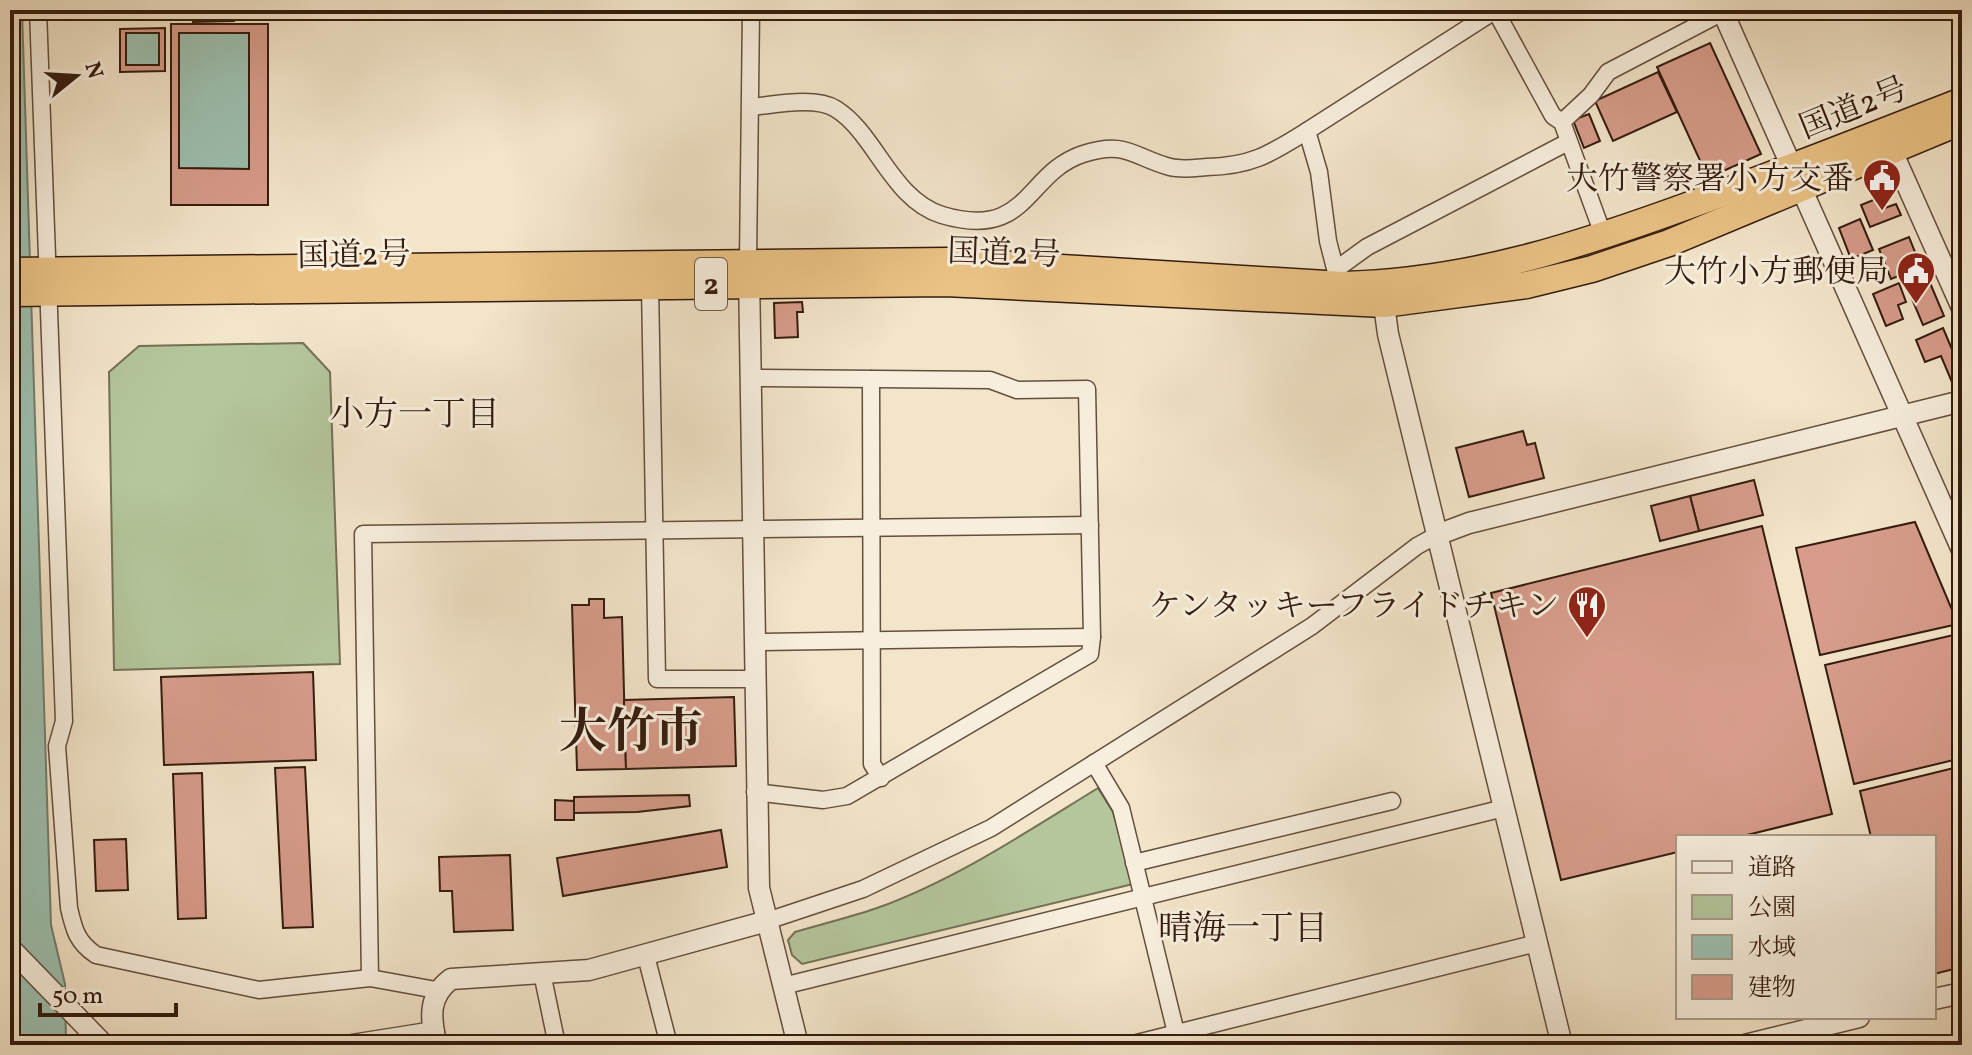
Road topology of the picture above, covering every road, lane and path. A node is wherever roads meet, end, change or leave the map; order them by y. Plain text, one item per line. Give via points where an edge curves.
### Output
1 (38, 10) edge
2 (751, 10) edge
3 (1496, 10) edge
4 (1722, 11) edge
5 (1962, 101) edge
6 (751, 107) junction
7 (1962, 121) edge
8 (1562, 122) junction
9 (1307, 131) junction
10 (1568, 142) junction
11 (1891, 149) junction
12 (1798, 178) junction
13 (1604, 237) junction
14 (10, 271) edge
15 (749, 272) junction
16 (43, 281) junction
17 (650, 285) junction
18 (1340, 286) junction
19 (10, 293) edge
20 (1383, 294) junction
21 (1962, 308) edge
22 (751, 378) junction
23 (871, 379) junction
24 (1962, 401) edge
25 (1904, 418) junction
26 (1090, 525) junction
27 (753, 528) junction
28 (871, 528) junction
29 (655, 529) junction
30 (1437, 535) junction
31 (1962, 550) edge
32 (1092, 637) junction
33 (872, 641) junction
34 (754, 642) junction
35 (754, 679) junction
36 (1094, 763) junction
37 (881, 778) junction
38 (755, 792) junction
39 (1392, 801) dead end
40 (1504, 808) junction
41 (1134, 863) junction
42 (1142, 900) junction
43 (767, 921) junction
44 (1537, 943) junction
45 (10, 948) edge
46 (646, 956) junction
47 (542, 973) junction
48 (370, 978) junction
49 (783, 986) junction
50 (436, 990) junction
51 (1962, 993) edge
52 (1936, 999) edge
53 (1851, 1019) edge
54 (435, 1038) edge
55 (1177, 1039) edge
56 (104, 1045) edge
57 (352, 1045) edge
58 (557, 1045) edge
59 (669, 1045) edge
60 (798, 1045) edge
61 (1129, 1045) edge
62 (1562, 1045) edge
63 (1745, 1045) edge

1 - 16 street
2 - 6 street
3 - 8 street via 1553,116
3 - 9 street
4 - 8 street via 1608,72
4 - 12 street
5 - 12 highway, 国道2号 / 2
6 - 9 street via 817,103 835,108 924,207 979,221 1016,209 1058,167 1081,154 1112,147 1175,168 1239,167 1259,161
6 - 15 street
7 - 11 highway, 国道2号 / 2
8 - 10 street
9 - 18 street
10 - 13 street
10 - 18 street via 1367,247
11 - 12 highway, 国道2号 / 2
11 - 21 street
12 - 13 highway, 国道2号 / 2
12 - 20 highway, 国道2号 / 2 via 1669,243 1592,269 1527,285
12 - 25 street
13 - 20 highway, 国道2号 / 2
14 - 16 highway, 国道2号 / 2
15 - 16 highway, 国道2号 / 2
15 - 17 highway, 国道2号 / 2
15 - 18 highway, 国道2号 / 2 via 947,261
15 - 22 street
16 - 17 highway, 国道2号 / 2
16 - 19 highway, 国道2号 / 2
16 - 48 street via 64,721 57,746 75,934 96,955 259,990
17 - 29 street
18 - 20 highway, 国道2号 / 2
20 - 30 street
22 - 23 street
22 - 27 street
23 - 26 street via 990,380 1017,390 1087,389
23 - 28 street
24 - 25 street
25 - 30 street
25 - 31 street
26 - 28 street
26 - 32 street
27 - 28 street
27 - 29 street
27 - 34 street
28 - 33 street
29 - 35 street via 657,679
29 - 48 street via 363,534
30 - 36 street via 1312,626
30 - 40 street
32 - 33 street
32 - 37 street via 1090,654
33 - 34 street
33 - 37 street via 872,764
34 - 35 street
35 - 38 street
36 - 41 street via 1121,808
36 - 43 street via 921,865
37 - 38 street via 847,796 823,800
38 - 43 street via 759,888
39 - 41 street
40 - 42 street
40 - 44 street
41 - 42 street
42 - 49 street
42 - 55 street
43 - 46 street
43 - 49 street
44 - 55 street
44 - 62 street
45 - 56 street
46 - 47 street via 589,970
46 - 59 street
47 - 50 street via 451,979
47 - 58 street
48 - 50 street
49 - 60 street
50 - 54 street via 431,1003
51 - 52 street
53 - 63 street
54 - 57 street
55 - 61 street

